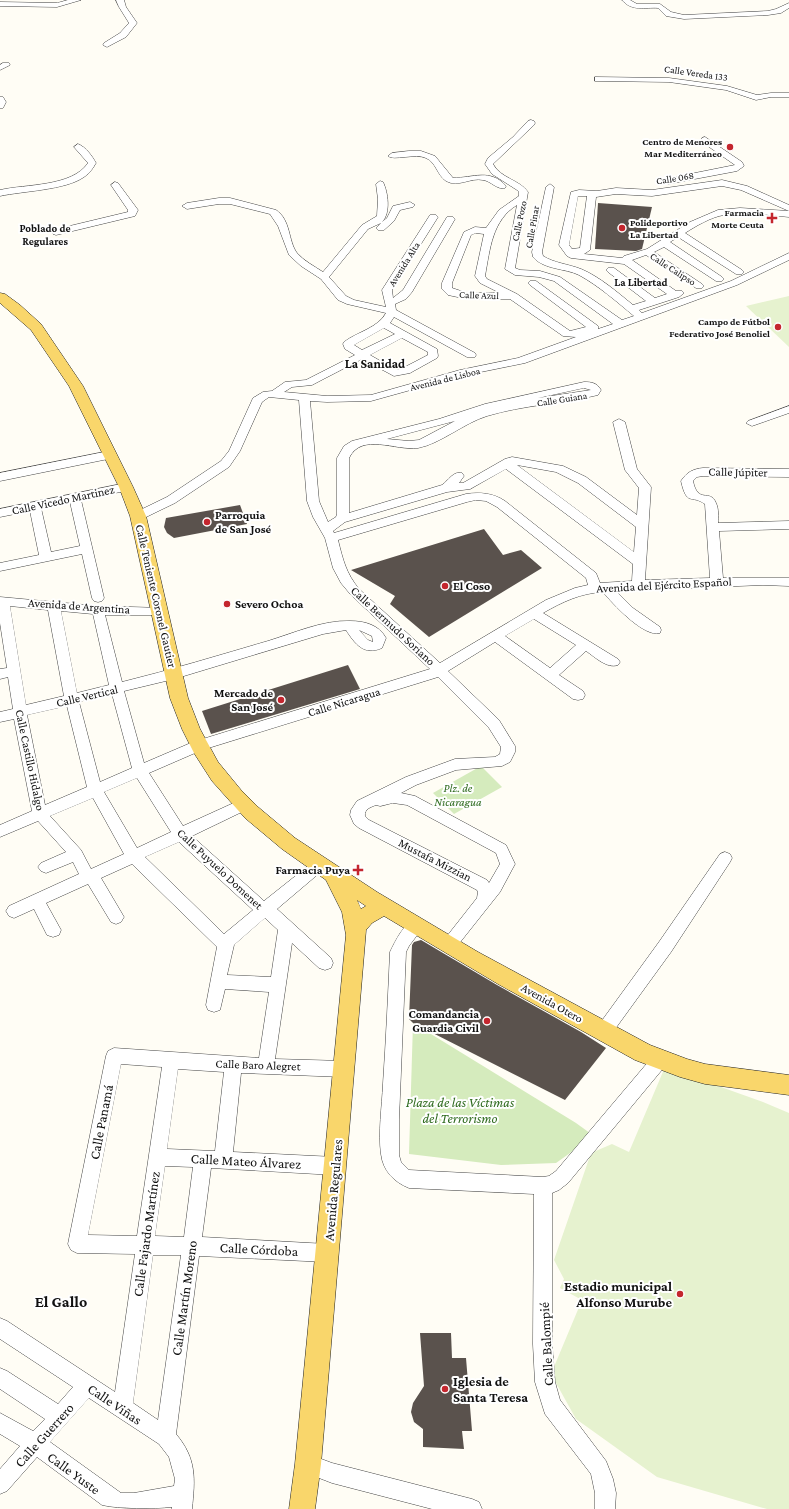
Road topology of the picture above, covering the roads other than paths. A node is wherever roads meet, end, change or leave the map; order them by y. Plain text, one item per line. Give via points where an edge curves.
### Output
1 (77, 0) edge
2 (120, 0) edge
3 (626, 0) edge
4 (0, 4) edge
5 (789, 5) edge
6 (107, 45) dead end
7 (598, 79) dead end
8 (789, 95) edge
9 (0, 99) edge
10 (0, 106) edge
11 (531, 122) dead end
12 (705, 140) dead end
13 (395, 143) dead end
14 (78, 147) dead end
15 (380, 184) dead end
16 (115, 185) dead end
17 (487, 187) dead end
18 (550, 188) dead end
19 (626, 192) junction
20 (0, 193) edge
21 (592, 194) junction
22 (522, 196) junction
23 (410, 205) dead end
24 (187, 206) dead end
25 (789, 208) edge
26 (789, 214) edge
27 (433, 217) dead end
28 (450, 219) dead end
29 (56, 232) dead end
30 (490, 233) junction
31 (678, 233) junction
32 (358, 235) junction
33 (663, 242) junction
34 (569, 251) junction
35 (647, 252) junction
36 (789, 256) edge
37 (628, 262) junction
38 (611, 270) dead end
39 (742, 274) junction
40 (324, 277) junction
41 (719, 279) junction
42 (533, 283) dead end
43 (699, 286) junction
44 (675, 295) junction
45 (513, 296) junction
46 (0, 297) edge
47 (654, 302) junction
48 (391, 307) junction
49 (631, 309) junction
50 (641, 317) junction
51 (618, 322) junction
52 (383, 323) junction
53 (594, 328) junction
54 (402, 334) junction
55 (362, 355) junction
56 (471, 355) dead end
57 (275, 394) junction
58 (304, 398) junction
59 (789, 409) edge
60 (619, 422) dead end
61 (752, 423) dead end
62 (367, 440) junction
63 (384, 442) junction
64 (424, 449) dead end
65 (109, 455) junction
66 (509, 462) junction
67 (789, 473) edge
68 (458, 476) dead end
69 (0, 477) edge
70 (126, 487) junction
71 (446, 488) junction
72 (75, 498) junction
73 (35, 506) junction
74 (0, 513) edge
75 (138, 516) junction
76 (341, 519) junction
77 (642, 525) junction
78 (789, 525) edge
79 (713, 527) junction
80 (329, 533) junction
81 (87, 549) junction
82 (46, 558) junction
83 (639, 562) junction
84 (1, 564) edge
85 (789, 582) edge
86 (717, 583) junction
87 (638, 585) junction
88 (601, 587) junction
89 (1, 601) edge
90 (98, 604) junction
91 (53, 605) junction
92 (159, 611) junction
93 (534, 613) junction
94 (349, 625) dead end
95 (655, 630) dead end
96 (496, 636) junction
97 (585, 645) junction
98 (613, 662) dead end
99 (440, 671) junction
100 (7, 672) edge
101 (174, 674) junction
102 (550, 675) junction
103 (117, 689) junction
104 (578, 694) dead end
105 (72, 700) junction
106 (20, 712) junction
107 (0, 717) edge
108 (198, 746) junction
109 (139, 770) junction
110 (95, 789) junction
111 (243, 805) junction
112 (362, 805) junction
113 (40, 813) junction
114 (0, 830) edge
115 (180, 834) junction
116 (76, 854) junction
117 (133, 855) junction
118 (725, 858) dead end
119 (46, 867) dead end
120 (326, 870) junction
121 (90, 876) junction
122 (37, 900) junction
123 (484, 900) junction
124 (385, 907) junction
125 (264, 910) junction
126 (14, 911) dead end
127 (116, 917) dead end
128 (416, 926) junction
129 (356, 927) junction
130 (286, 928) junction
131 (52, 930) dead end
132 (225, 945) junction
133 (448, 945) junction
134 (325, 963) dead end
135 (218, 982) junction
136 (278, 986) junction
137 (214, 1004) dead end
138 (604, 1031) junction
139 (171, 1060) junction
140 (660, 1060) junction
141 (233, 1065) junction
142 (266, 1065) junction
143 (344, 1069) junction
144 (789, 1085) edge
145 (157, 1157) junction
146 (203, 1159) junction
147 (223, 1160) junction
148 (335, 1166) junction
149 (543, 1186) junction
150 (145, 1245) junction
151 (192, 1246) junction
152 (327, 1253) junction
153 (0, 1328) edge
154 (0, 1378) edge
155 (88, 1385) junction
156 (122, 1409) junction
157 (60, 1417) junction
158 (0, 1423) edge
159 (166, 1437) junction
160 (36, 1444) junction
161 (308, 1464) junction
162 (1, 1482) edge
163 (183, 1502) edge
164 (302, 1509) edge
165 (472, 1509) edge
166 (605, 1509) edge

1 - 4 street via 57,5
2 - 6 street via 122,8 133,23 123,35
3 - 5 street via 634,6 660,6 669,14 684,17 772,12
7 - 8 street, Calle Vereda 133 via 669,80 727,88 756,98
9 - 10 street
11 - 22 street, Calle Pozo via 489,164 491,170 521,188 524,192
12 - 19 street via 740,166 640,186
13 - 22 street via 391,160 409,154 431,157 450,179 486,178
14 - 20 street via 92,163 89,169 78,177 61,183
15 - 32 street via 383,199 382,217 365,227
16 - 29 street via 133,210 132,214
17 - 22 street
18 - 49 street, Calle Pinar via 538,257 589,277
19 - 21 street, Calle 068
19 - 25 street, Calle 068 via 652,192 727,184 744,188
21 - 34 street via 585,250 578,253
21 - 34 street, Calle 068 via 574,194 564,245
22 - 30 street via 503,210 494,221
22 - 51 street, Calle Pozo via 510,269 518,273 552,277
23 - 32 street via 396,208 391,219 380,228 371,233
24 - 40 street via 230,201 273,212 283,226 292,253
26 - 31 street via 727,211 700,220
27 - 48 street, Avenida Alta via 389,286 386,294
28 - 48 street via 407,292
30 - 45 street, Calle Azul via 480,276 489,285
30 - 45 street, Calle Azul via 478,230 467,234 447,283 447,289 454,294 467,296
31 - 33 street
31 - 39 street
32 - 40 street
33 - 35 street
33 - 41 street
34 - 37 street via 574,256
35 - 37 street via 630,256 627,258
35 - 43 street, Calle Calipso
36 - 39 street, Avenida de Lisboa
37 - 44 street
38 - 47 street
39 - 41 street
39 - 50 street, Avenida de Lisboa
40 - 48 street via 342,298 356,303
41 - 43 street
42 - 53 street
43 - 44 street
44 - 47 street
45 - 53 street via 567,334 573,335
46 - 65 main road, Calle Teniente Coronel Gautier via 26,317 44,338 76,386
47 - 49 street
48 - 52 street via 388,318
48 - 56 street
49 - 50 street
50 - 51 street, Avenida de Lisboa
51 - 53 street
51 - 58 street, Avenida de Lisboa via 521,361 460,373 379,396 357,399
52 - 54 street
52 - 55 street via 348,344
54 - 55 street
54 - 55 street via 433,351 433,356 398,373
55 - 57 street via 308,383 289,384
57 - 58 street, Avenida de Lisboa
57 - 75 street, Avenida de Lisboa via 267,394 257,400 225,464 171,500
58 - 80 street, Calle Bermudo Soriano via 312,493 316,509
59 - 61 street
60 - 77 street via 631,470 645,487
62 - 63 street, Calle Guiana
62 - 63 street, Calle Guiana via 442,422 489,406 584,385 595,387 596,390 594,393 533,408 481,415 428,442 409,445
62 - 76 street, Calle Guiana via 345,450 344,508
63 - 64 street via 406,450
65 - 69 street
65 - 70 main road, Calle Teniente Coronel Gautier
66 - 71 street via 466,486
66 - 77 street via 568,472
66 - 83 street via 510,466
67 - 79 street, Calle Júpiter via 697,472 690,475 687,481 690,494 707,498 711,504
68 - 71 street via 453,484
70 - 72 street, Calle Vicedo Martinez
70 - 75 main road, Calle Teniente Coronel Gautier
71 - 76 street
72 - 73 street, Calle Vicedo Martinez
72 - 81 street, Calle Puyuelo Domenet
73 - 74 street, Calle Vicedo Martinez
73 - 82 street
75 - 92 main road, Calle Teniente Coronel Gautier
76 - 80 street
77 - 83 street
78 - 79 street
79 - 86 street, Calle Júpiter
80 - 88 street via 466,498 485,496 501,504 586,571
80 - 99 street, Calle Bermudo Soriano via 339,568 355,592
81 - 82 street
81 - 90 street, Calle Puyuelo Domenet
82 - 84 street
83 - 87 street
85 - 86 street, Avenida del Ejército Español
86 - 87 street, Avenida del Ejército Español
87 - 88 street, Avenida del Ejército Español
88 - 93 street, Avenida del Ejército Español via 564,596
88 - 95 street
89 - 91 street, Avenida de Argentina
89 - 100 street, Calle Castillo Hidalgo
90 - 91 street, Avenida de Argentina
90 - 92 street, Avenida de Argentina
90 - 103 street, Calle Puyuelo Domenet
91 - 105 street
92 - 101 main road, Calle Teniente Coronel Gautier
93 - 96 street, Avenida del Ejército Español
93 - 97 street
94 - 101 street, Calle Vertical via 323,629
96 - 99 street, Avenida del Ejército Español
96 - 102 street
97 - 98 street
97 - 102 street
99 - 108 street, Calle Nicaragua
99 - 112 street via 494,724 508,746 508,752 497,762 455,765 433,772
100 - 106 street, Calle Castillo Hidalgo
101 - 103 street, Calle Vertical
101 - 108 main road, Calle Teniente Coronel Gautier via 179,698
102 - 104 street
103 - 105 street, Calle Vertical
103 - 109 street, Calle Puyuelo Domenet
105 - 106 street, Calle Vertical
105 - 110 street
106 - 107 street, Calle Vertical
106 - 113 street, Calle Castillo Hidalgo
108 - 109 street, Calle Nicaragua
108 - 111 main road, Calle Teniente Coronel Gautier via 218,776
109 - 110 street, Calle Nicaragua
109 - 115 street, Calle Puyuelo Domenet
110 - 113 street, Calle Nicaragua
110 - 117 street
111 - 115 street
111 - 120 main road, Calle Teniente Coronel Gautier via 278,837
112 - 123 street, Mustafa Mizzian via 357,809 358,820 482,885 486,892
112 - 123 street via 393,797 410,800 501,849 508,864
113 - 114 street, Calle Nicaragua
113 - 116 street, Calle Castillo Hidalgo
115 - 117 street
115 - 125 street, Calle Puyuelo Domenet
116 - 119 street
116 - 121 street, Calle Castillo Hidalgo
117 - 121 street
117 - 132 street
118 - 138 street
120 - 124 main road, Avenida Otero
120 - 125 street
120 - 129 main road, Avenida Regulares via 351,909
121 - 122 street
121 - 127 street, Calle Castillo Hidalgo
122 - 126 street
122 - 131 street
123 - 133 street
124 - 128 main road, Avenida Otero
124 - 129 main road via 362,918
125 - 130 street, Calle Puyuelo Domenet
125 - 132 street via 233,935
128 - 133 main road, Avenida Otero
128 - 149 street via 402,941 398,952 390,1118 390,1155 394,1167 409,1179
129 - 143 main road, Avenida Regulares
130 - 134 street, Calle Puyuelo Domenet
130 - 136 street
132 - 135 street
133 - 138 main road, Avenida Otero
135 - 136 street
135 - 137 street
136 - 142 street
138 - 140 main road, Avenida Otero
139 - 141 street, Calle Baro Alegret
139 - 145 street, Calle Fajardo Martínez
139 - 150 street, Calle Panamá via 114,1056 77,1244
140 - 144 main road, Avenida Otero via 721,1077
140 - 149 street via 562,1177 553,1184
141 - 142 street, Calle Baro Alegret
141 - 147 street
142 - 143 street, Calle Baro Alegret
143 - 148 main road, Avenida Regulares
145 - 146 street, Calle Mateo Álvarez
145 - 150 street, Calle Fajardo Martínez
146 - 147 street, Calle Mateo Álvarez
146 - 151 street, Calle Martín Moreno
147 - 148 street, Calle Mateo Álvarez
148 - 152 main road, Avenida Regulares
149 - 166 street, Calle Balompié via 545,1378 552,1405 565,1426 590,1454 602,1474 606,1496
150 - 151 street, Calle Córdoba
150 - 156 street, Calle Fajardo Martínez
151 - 152 street, Calle Córdoba
151 - 159 street, Calle Martín Moreno
152 - 161 main road, Avenida Regulares
153 - 155 street, Calle Viñas
154 - 157 street
155 - 156 street, Calle Viñas
155 - 157 street, Calle Guerrero
156 - 159 street, Calle Viñas
157 - 160 street, Calle Guerrero
158 - 160 street, Calle Yuste
159 - 163 street, Calle Viñas via 178,1452 185,1479
160 - 162 street, Calle Guerrero
160 - 163 street, Calle Yuste via 109,1498 121,1503
161 - 164 main road, Avenida Regulares
161 - 165 street

